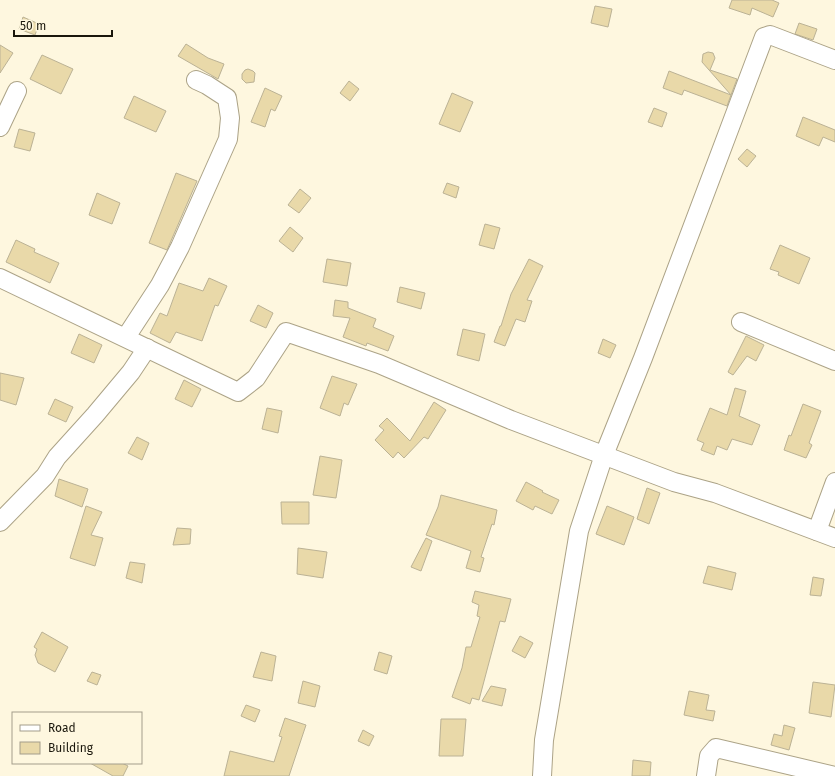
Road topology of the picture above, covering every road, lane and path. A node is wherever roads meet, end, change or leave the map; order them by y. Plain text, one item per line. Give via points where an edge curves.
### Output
1 (835, 60) edge
2 (196, 80) dead end
3 (17, 91) dead end
4 (0, 127) edge
5 (0, 278) edge
6 (741, 322) dead end
7 (126, 338) junction
8 (147, 348) junction
9 (835, 361) edge
10 (604, 455) junction
11 (835, 482) edge
12 (0, 522) edge
13 (818, 531) junction
14 (835, 538) edge
15 (542, 776) edge
16 (706, 776) edge
17 (835, 776) edge

1 - 10 street via 770,35 764,37
2 - 7 street via 227,98 230,118 228,139 180,247 160,285
3 - 4 street
5 - 7 street
6 - 9 street
7 - 8 street
8 - 10 street via 238,392 256,378 286,332 379,364 511,420
8 - 12 street via 131,372 57,457 44,476
10 - 13 street via 674,482
10 - 15 street via 579,531 544,740
11 - 13 street
13 - 14 street
16 - 17 street via 709,756 716,748

